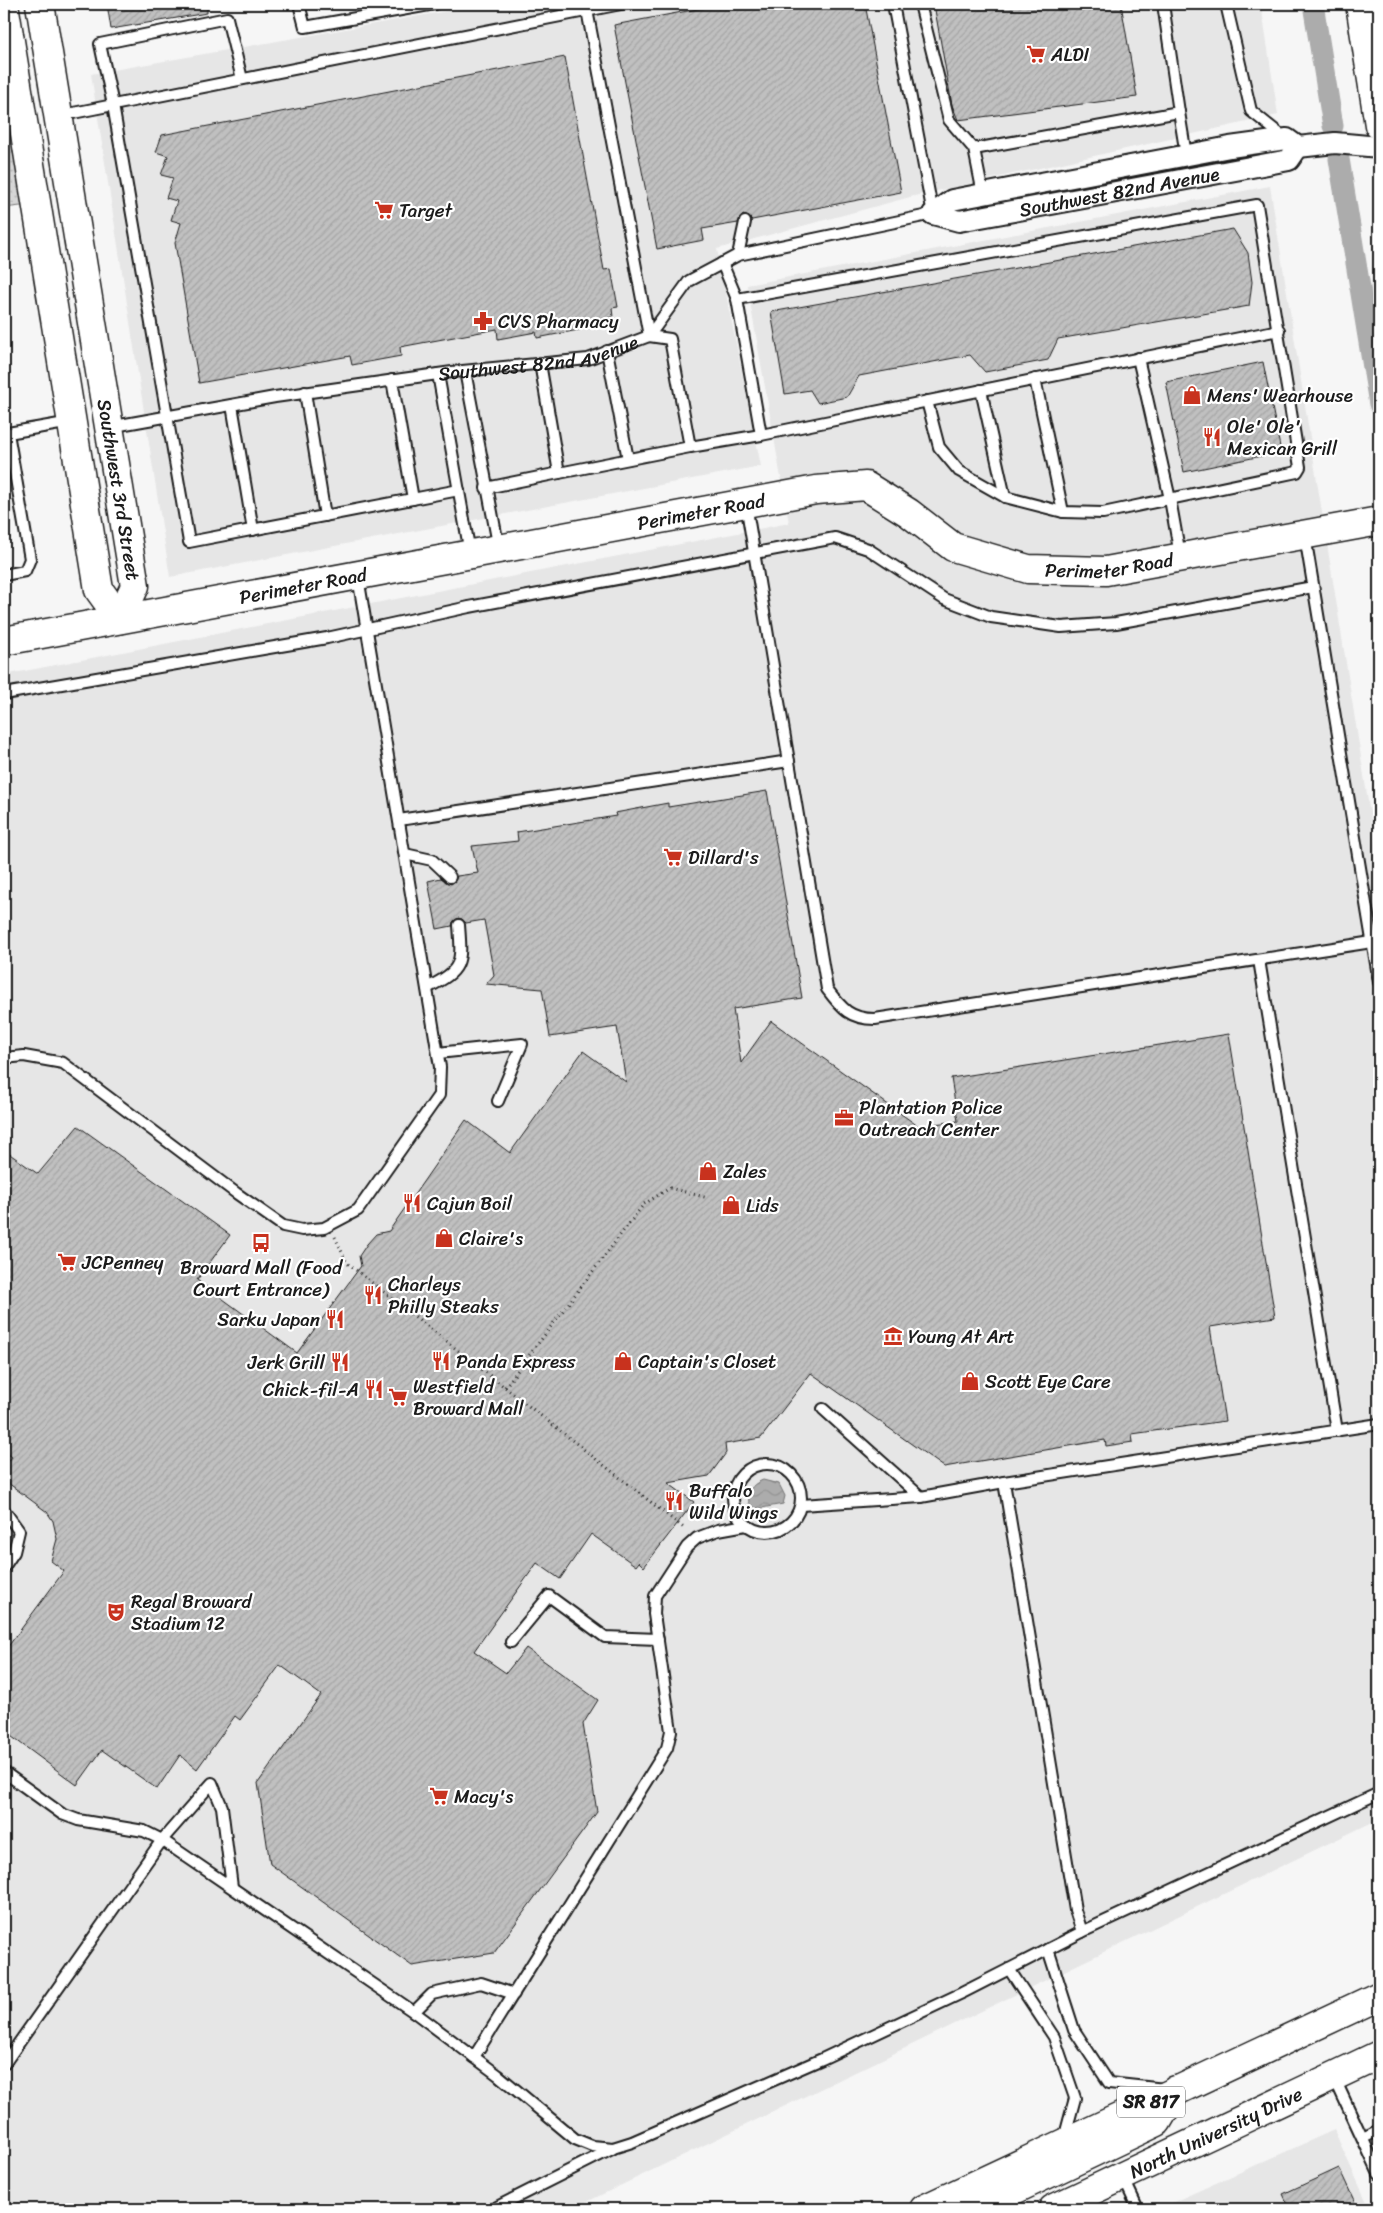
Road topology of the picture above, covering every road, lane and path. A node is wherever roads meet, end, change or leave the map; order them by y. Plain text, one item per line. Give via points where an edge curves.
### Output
1 (4, 4) edge
2 (40, 4) edge
3 (299, 4) edge
4 (435, 4) edge
5 (621, 4) edge
6 (893, 4) edge
7 (920, 4) edge
8 (1163, 4) edge
9 (1226, 4) edge
10 (1360, 4) edge
11 (587, 10) junction
12 (242, 79) junction
13 (113, 105) junction
14 (1179, 112) junction
15 (58, 116) junction
16 (1379, 125) edge
17 (1292, 143) junction
18 (1379, 147) edge
19 (974, 149) junction
20 (1186, 155) junction
21 (1114, 169) junction
22 (1118, 191) junction
23 (983, 194) junction
24 (933, 214) junction
25 (744, 222) dead end
26 (738, 255) junction
27 (722, 263) junction
28 (737, 300) junction
29 (1279, 330) junction
30 (649, 336) junction
31 (607, 351) junction
32 (1138, 358) junction
33 (540, 363) junction
34 (464, 371) junction
35 (64, 374) junction
36 (438, 374) junction
37 (100, 379) junction
38 (392, 380) junction
39 (1035, 380) junction
40 (981, 390) junction
41 (305, 392) junction
42 (927, 402) junction
43 (232, 405) junction
44 (166, 417) junction
45 (72, 422) junction
46 (108, 428) junction
47 (6, 434) edge
48 (761, 435) junction
49 (690, 447) junction
50 (628, 460) junction
51 (559, 473) junction
52 (486, 488) junction
53 (459, 490) junction
54 (1005, 497) junction
55 (413, 499) junction
56 (1170, 499) junction
57 (746, 503) junction
58 (1063, 512) junction
59 (326, 516) junction
60 (1379, 521) edge
61 (253, 530) junction
62 (1304, 534) junction
63 (499, 549) junction
64 (754, 553) junction
65 (470, 554) junction
66 (1180, 558) junction
67 (4, 575) edge
68 (358, 576) junction
69 (1313, 587) junction
70 (120, 619) junction
71 (367, 630) junction
72 (4, 641) edge
73 (4, 694) edge
74 (789, 761) junction
75 (399, 820) junction
76 (405, 854) junction
77 (450, 877) dead end
78 (459, 924) dead end
79 (1372, 942) junction
80 (1259, 960) junction
81 (1379, 982) edge
82 (427, 988) junction
83 (438, 1054) junction
84 (4, 1058) edge
85 (498, 1101) dead end
86 (708, 1198) dead end
87 (329, 1225) junction
88 (505, 1387) junction
89 (823, 1409) dead end
90 (1379, 1424) edge
91 (1337, 1430) junction
92 (1004, 1482) junction
93 (921, 1497) junction
94 (800, 1505) junction
95 (5, 1512) edge
96 (746, 1525) junction
97 (697, 1538) junction
98 (4, 1567) edge
99 (658, 1639) junction
100 (510, 1642) dead end
101 (4, 1772) edge
102 (1379, 1792) edge
103 (162, 1840) junction
104 (232, 1887) junction
105 (1082, 1932) junction
106 (1048, 1948) junction
107 (1008, 1969) junction
108 (514, 1994) junction
109 (1379, 1996) edge
110 (414, 2012) junction
111 (1379, 2055) edge
112 (474, 2057) junction
113 (4, 2064) edge
114 (1334, 2076) junction
115 (1176, 2090) junction
116 (1379, 2130) edge
117 (1363, 2138) junction
118 (613, 2148) junction
119 (1068, 2153) junction
120 (1379, 2174) edge
121 (1123, 2176) junction
122 (497, 2208) edge
123 (924, 2209) edge
124 (974, 2209) edge
125 (1053, 2209) edge
126 (1138, 2209) edge

1 - 35 street, Southwest 3rd Street
2 - 15 street, Southwest 3rd Street
3 - 4 lane via 304,27
5 - 11 lane
6 - 24 lane
7 - 19 lane via 949,120
8 - 14 lane
9 - 17 lane via 1251,111
10 - 16 street
11 - 12 lane
11 - 30 lane
12 - 13 lane
12 - 13 lane via 227,18 100,44
13 - 15 lane
13 - 44 lane
14 - 19 lane
14 - 20 lane
15 - 37 street, Southwest 3rd Street
17 - 18 street, Southwest 82nd Avenue via 1335,142
17 - 20 street, Southwest 82nd Avenue
17 - 22 street, Southwest 82nd Avenue via 1288,160
19 - 23 lane
20 - 21 street, Southwest 82nd Avenue
21 - 22 street
21 - 23 street, Southwest 82nd Avenue
22 - 24 street, Southwest 82nd Avenue via 959,221
23 - 24 street, Southwest 82nd Avenue via 952,200
24 - 26 lane, Southwest 82nd Avenue
25 - 26 lane
26 - 27 lane, Southwest 82nd Avenue
27 - 28 lane
27 - 30 lane, Southwest 82nd Avenue via 689,281
28 - 29 lane via 1257,205
28 - 48 lane
29 - 32 lane
29 - 56 lane via 1299,470
30 - 31 lane, Southwest 82nd Avenue
30 - 49 lane via 670,339
31 - 33 lane, Southwest 82nd Avenue via 588,359
31 - 50 lane
32 - 39 lane
32 - 56 lane
33 - 34 lane, Southwest 82nd Avenue
33 - 51 lane
34 - 36 lane, Southwest 82nd Avenue
34 - 52 lane
35 - 37 street
35 - 45 street, Southwest 3rd Street
36 - 38 lane, Southwest 82nd Avenue
36 - 53 lane
37 - 46 street, Southwest 3rd Street
38 - 41 lane, Southwest 82nd Avenue
38 - 55 lane
39 - 40 lane
39 - 58 lane
40 - 42 lane
40 - 54 lane
41 - 43 lane, Southwest 82nd Avenue
41 - 59 lane
42 - 48 lane
42 - 54 lane via 939,446 958,471
43 - 44 lane, Southwest 82nd Avenue
43 - 61 lane
44 - 46 lane, Southwest 82nd Avenue
44 - 61 lane via 189,542
45 - 47 lane
45 - 70 street, Southwest 3rd Street via 99,590
46 - 70 street, Southwest 3rd Street via 134,586
47 - 67 lane via 30,559 25,571
48 - 49 lane
49 - 50 lane
50 - 51 lane
51 - 52 lane
52 - 63 lane
53 - 55 lane
53 - 65 lane
54 - 58 lane
55 - 59 lane
56 - 58 lane via 1103,512
56 - 66 lane
57 - 63 street, Perimeter Road
57 - 64 lane
57 - 66 street, Perimeter Road via 816,490 866,486 909,513 953,547 1028,569 1106,571
59 - 61 lane
60 - 62 street, Perimeter Road
62 - 66 street, Perimeter Road
62 - 69 lane
63 - 65 street, Perimeter Road
64 - 69 lane via 835,538 868,549 944,599 991,617 1061,627 1116,623
64 - 71 lane via 469,607
64 - 74 lane
65 - 68 street, Perimeter Road
68 - 70 street, Perimeter Road
68 - 71 lane
69 - 79 lane
70 - 72 street, Perimeter Road
71 - 73 lane
71 - 75 lane
74 - 75 lane
74 - 80 lane via 828,989 839,1005 859,1019 875,1020
75 - 76 lane
76 - 77 lane via 432,860
76 - 82 lane
78 - 82 lane via 462,956 450,977
79 - 80 lane
79 - 81 lane
80 - 91 lane
82 - 83 lane
83 - 85 lane via 522,1044
83 - 87 lane via 440,1096 358,1210
84 - 87 lane via 24,1056 63,1063 283,1226 302,1230
86 - 88 path via 670,1188 644,1204
87 - 88 path via 347,1263
88 - 97 path
89 - 93 lane
90 - 91 lane
91 - 92 lane
92 - 93 lane
92 - 105 lane
93 - 94 lane
94 - 96 lane via 797,1517 779,1530 762,1532
94 - 96 lane via 801,1494 792,1474 772,1464 751,1468 742,1475 733,1496 738,1517
95 - 98 lane via 19,1530 14,1552
96 - 97 lane
97 - 99 lane via 687,1547 655,1596
99 - 100 lane via 605,1638 549,1596
99 - 108 lane via 671,1730 667,1748
101 - 103 lane via 62,1814 78,1820 144,1831
102 - 105 lane
103 - 104 lane
103 - 104 lane via 212,1783 222,1807
103 - 113 lane
104 - 110 lane
105 - 106 lane
106 - 107 lane
106 - 115 lane via 1074,2030 1109,2083
107 - 118 lane via 822,2059
107 - 119 lane via 1054,2037 1075,2098
108 - 110 lane via 481,1983 432,1994
108 - 112 lane
109 - 115 street, SR 817
110 - 112 lane
111 - 114 street, North University Drive / SR 817
112 - 118 lane via 575,2138 592,2146
114 - 117 lane
114 - 121 street, North University Drive / SR 817
115 - 119 street via 1157,2122
116 - 117 lane
117 - 120 lane
118 - 122 lane
119 - 123 street
119 - 124 street
121 - 125 street, North University Drive / SR 817
121 - 126 lane

